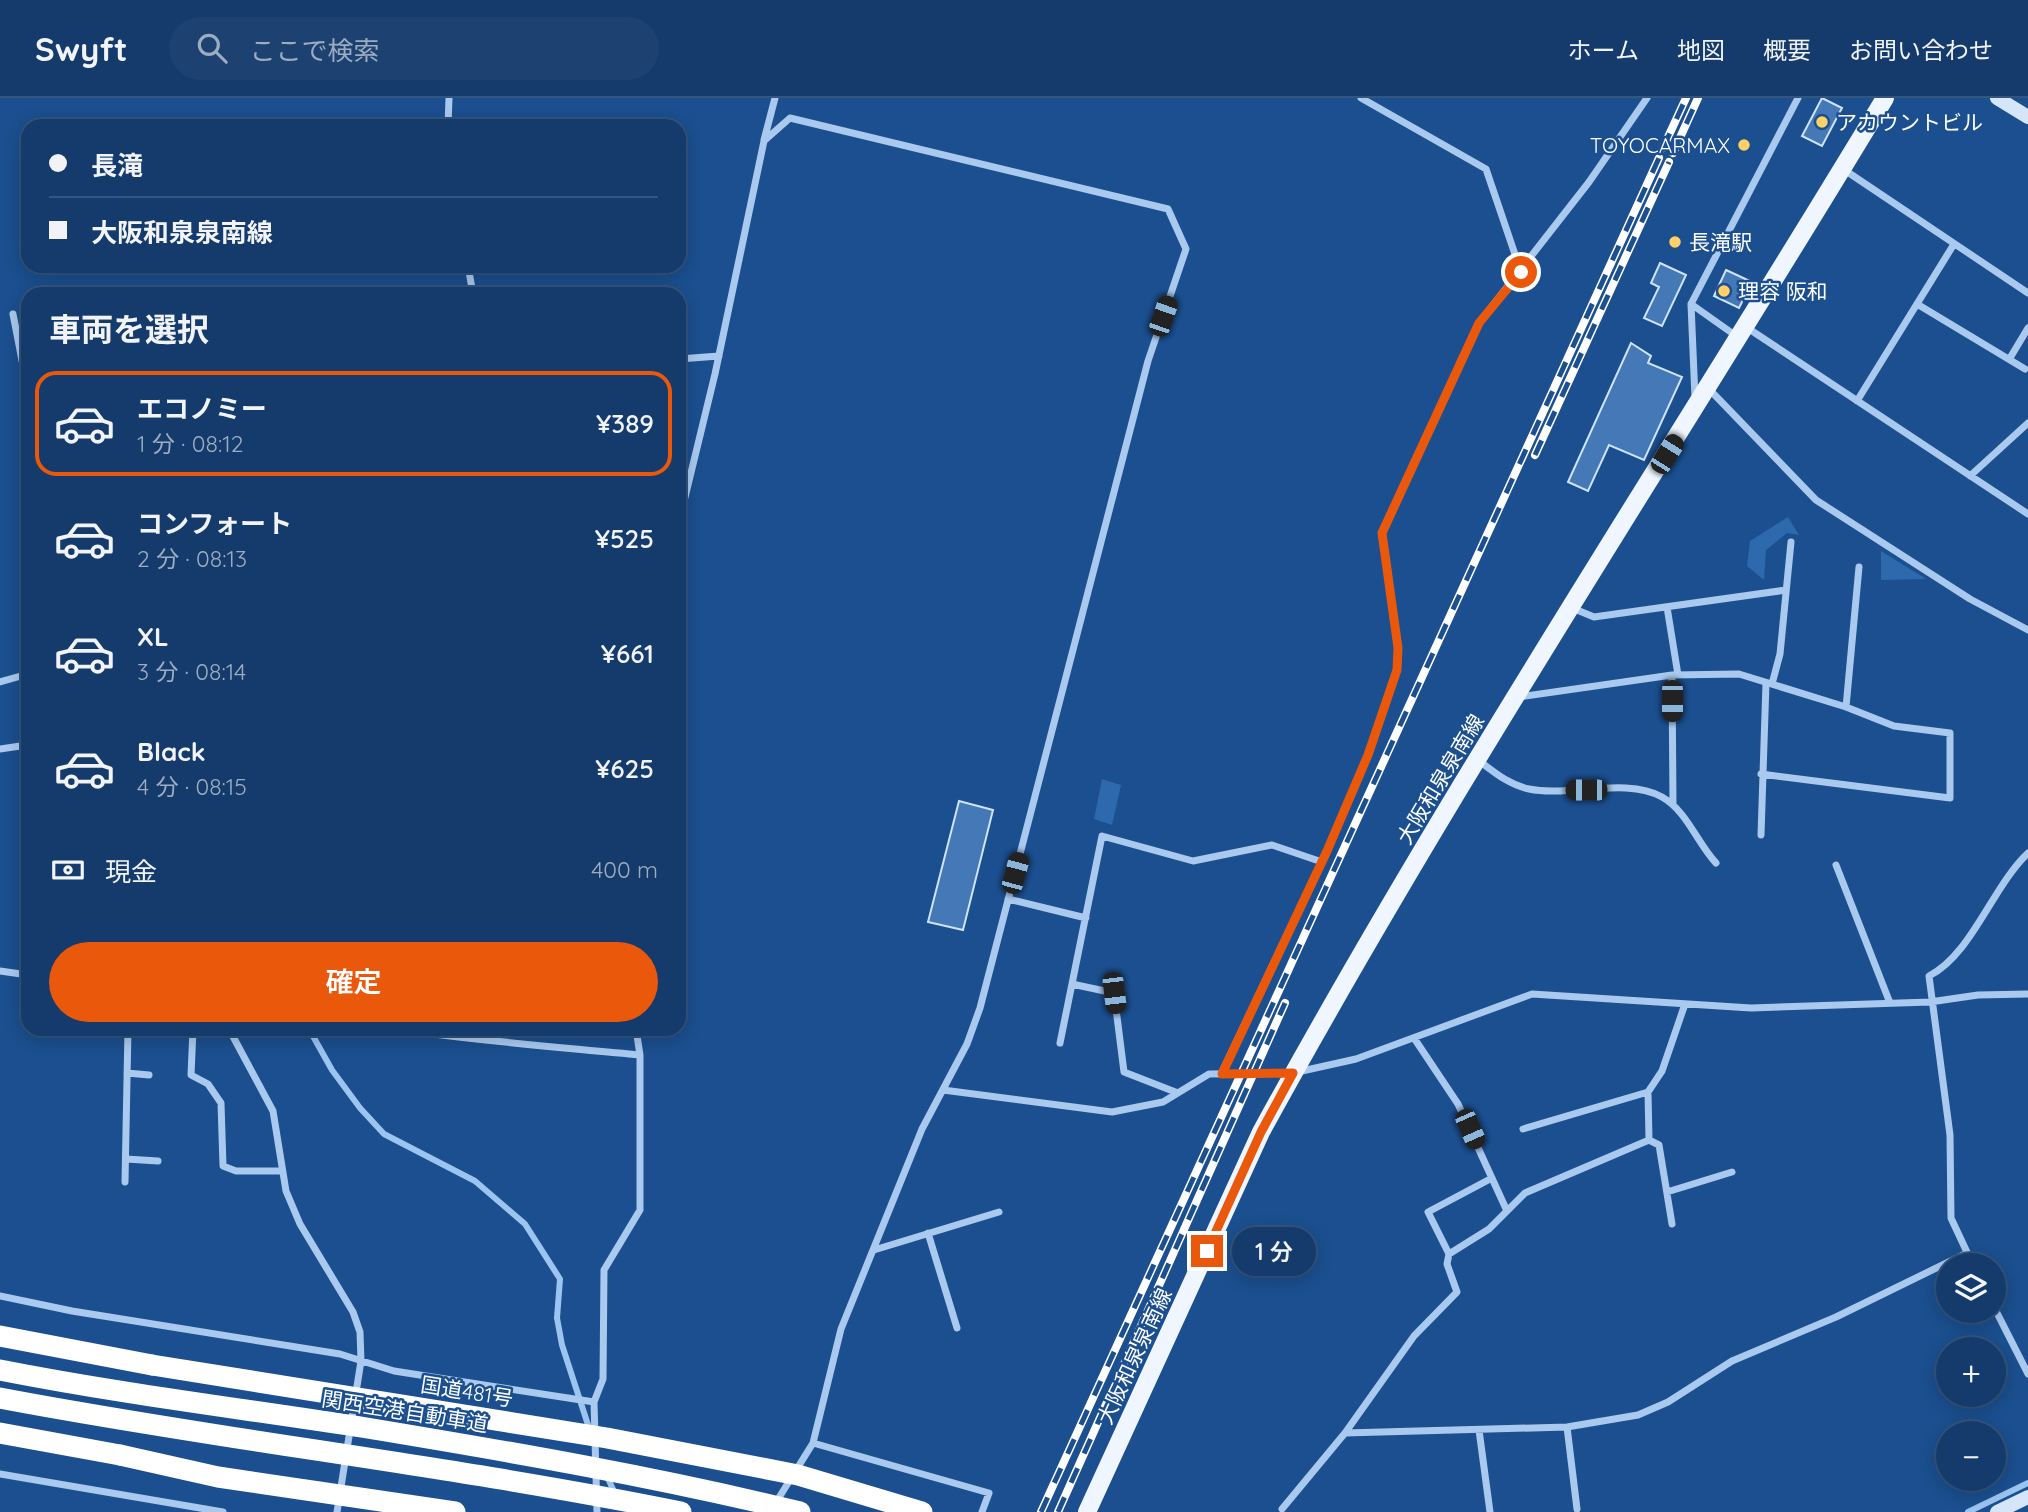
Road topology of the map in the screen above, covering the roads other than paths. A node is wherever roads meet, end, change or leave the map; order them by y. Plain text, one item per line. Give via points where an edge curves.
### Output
1 (449, 98) edge
2 (775, 98) edge
3 (1361, 98) edge
4 (1647, 98) edge
5 (1798, 98) edge
6 (1885, 98) edge
7 (1997, 98) edge
8 (2028, 117) edge
9 (448, 119) edge
10 (764, 141) junction
11 (1842, 169) junction
12 (1954, 244) junction
13 (1521, 272) junction
14 (2028, 293) edge
15 (1691, 304) junction
16 (1917, 304) junction
17 (13, 314) dead end
18 (2028, 328) edge
19 (1743, 333) junction
20 (21, 355) edge
21 (719, 356) junction
22 (686, 358) edge
23 (2010, 358) junction
24 (2025, 369) dead end
25 (1708, 388) junction
26 (1857, 401) junction
27 (1695, 409) junction
28 (2028, 423) edge
29 (1970, 476) junction
30 (686, 493) edge
31 (2028, 514) edge
32 (1791, 542) dead end
33 (1859, 567) dead end
34 (1786, 590) junction
35 (1667, 607) junction
36 (1572, 608) junction
37 (2028, 630) edge
38 (1675, 675) junction
39 (21, 676) edge
40 (0, 682) edge
41 (1769, 684) junction
42 (1515, 698) junction
43 (1846, 707) junction
44 (21, 746) edge
45 (0, 749) edge
46 (1478, 760) junction
47 (1761, 774) junction
48 (1673, 805) junction
49 (1761, 835) dead end
50 (2028, 853) edge
51 (1322, 862) junction
52 (1716, 863) dead end
53 (1836, 865) dead end
54 (1008, 899) junction
55 (1086, 918) junction
56 (0, 971) edge
57 (21, 974) edge
58 (1072, 984) junction
59 (2028, 994) edge
60 (1930, 1002) junction
61 (1890, 1003) junction
62 (1685, 1004) junction
63 (128, 1036) edge
64 (193, 1036) edge
65 (233, 1036) edge
66 (442, 1036) edge
67 (637, 1036) edge
68 (1413, 1038) junction
69 (1060, 1043) dead end
70 (640, 1055) junction
71 (127, 1073) junction
72 (1293, 1073) junction
73 (1222, 1074) junction
74 (149, 1075) dead end
75 (943, 1090) junction
76 (1648, 1092) junction
77 (1178, 1093) junction
78 (1523, 1129) dead end
79 (1649, 1140) junction
80 (126, 1159) junction
81 (158, 1161) dead end
82 (282, 1171) junction
83 (1732, 1172) dead end
84 (1492, 1178) junction
85 (125, 1182) dead end
86 (1667, 1192) junction
87 (1507, 1211) junction
88 (999, 1212) dead end
89 (1672, 1224) dead end
90 (928, 1233) junction
91 (874, 1250) junction
92 (1967, 1253) edge
93 (1449, 1254) junction
94 (1936, 1268) edge
95 (0, 1296) edge
96 (2002, 1323) edge
97 (957, 1328) dead end
98 (0, 1336) edge
99 (361, 1361) junction
100 (0, 1370) edge
101 (2028, 1374) edge
102 (0, 1398) edge
103 (594, 1402) junction
104 (1567, 1427) junction
105 (1479, 1430) junction
106 (0, 1433) edge
107 (1345, 1433) junction
108 (813, 1443) junction
109 (0, 1474) edge
110 (2028, 1497) edge
111 (1282, 1509) dead end
112 (1577, 1509) dead end
113 (223, 1512) edge
114 (338, 1512) edge
115 (455, 1512) edge
116 (597, 1512) edge
117 (681, 1512) edge
118 (770, 1512) edge
119 (800, 1512) edge
120 (922, 1512) edge
121 (982, 1512) edge
122 (1087, 1512) edge
123 (1490, 1512) edge
124 (1997, 1512) edge

1 - 9 street
2 - 10 street
3 - 13 street via 1486,169
4 - 13 street
5 - 15 street
6 - 11 main road, 大阪和泉泉南線
7 - 8 main road
10 - 21 street
10 - 54 street via 790,118 1168,209 1186,249 1148,360
11 - 12 street
11 - 19 main road, 大阪和泉泉南線
12 - 14 street
12 - 16 street
13 - 51 street via 1479,323 1382,533 1397,670 1368,755
15 - 19 street
15 - 27 street
16 - 23 street
16 - 26 street
17 - 20 street
18 - 23 street
19 - 25 main road, 大阪和泉泉南線
19 - 26 street
21 - 22 street
21 - 30 street
23 - 24 street
25 - 27 main road, 大阪和泉泉南線
25 - 37 street via 1816,500 1970,599
26 - 29 street
27 - 36 main road, 大阪和泉泉南線
28 - 29 street
29 - 31 street
32 - 34 street
33 - 43 street
34 - 35 street
34 - 41 street via 1780,654
35 - 36 street via 1594,617
35 - 38 street
36 - 42 main road, 大阪和泉泉南線
38 - 41 street via 1739,674
38 - 42 street
38 - 48 street
39 - 40 street
41 - 43 street
41 - 47 street
42 - 46 main road, 大阪和泉泉南線
43 - 47 street via 1894,726 1950,733 1950,799
44 - 45 street
46 - 48 street via 1510,783 1530,789 1641,790
46 - 72 main road, 大阪和泉泉南線
47 - 49 street
48 - 52 street
50 - 60 street via 1943,968 1929,976
51 - 55 street via 1272,845 1193,861 1102,836
51 - 73 street
53 - 61 street
54 - 55 street
54 - 75 street via 980,1008
55 - 58 street
56 - 57 street
58 - 69 street
58 - 77 street via 1114,993 1124,1072
59 - 60 street
60 - 61 street
60 - 92 street via 1950,1135 1951,1218
61 - 62 street via 1751,1008
62 - 68 street via 1532,994
62 - 76 street via 1662,1071
63 - 71 street
64 - 82 street via 191,1075 208,1084 221,1103 223,1166 236,1171
65 - 82 street via 273,1111
66 - 70 street
67 - 70 street
68 - 72 street via 1356,1059
68 - 84 street via 1458,1104
70 - 103 street via 640,1210 604,1270 603,1379
71 - 74 street
71 - 80 street
72 - 73 street
72 - 122 main road, 大阪和泉泉南線 via 1261,1132
73 - 77 street via 1209,1074
75 - 77 street via 1112,1112 1163,1102
75 - 91 street via 922,1129
76 - 78 street
76 - 79 street
79 - 86 street via 1659,1145
79 - 87 street via 1525,1193
80 - 81 street
80 - 85 street
82 - 99 street via 300,1224 353,1312 360,1332
83 - 86 street
84 - 87 street
84 - 93 street via 1428,1212
86 - 89 street
87 - 93 street via 1489,1229
88 - 90 street
90 - 91 street
90 - 97 street
91 - 108 street via 841,1329
93 - 107 street via 1447,1264 1457,1292 1414,1336
94 - 104 street via 1732,1361 1668,1402 1638,1415
95 - 99 street
96 - 101 street
98 - 120 highway, 国道481号, bridge via 607,1438 798,1475
99 - 103 street via 394,1371
99 - 114 street
100 - 119 highway, 関西空港自動車道, bridge via 605,1469
102 - 117 highway, bridge via 572,1490
103 - 116 street
104 - 105 street
104 - 112 street
105 - 107 street
105 - 123 street
106 - 115 highway, bridge via 218,1477
107 - 111 street
108 - 118 street
108 - 121 street via 989,1493
109 - 113 street
110 - 124 main road

